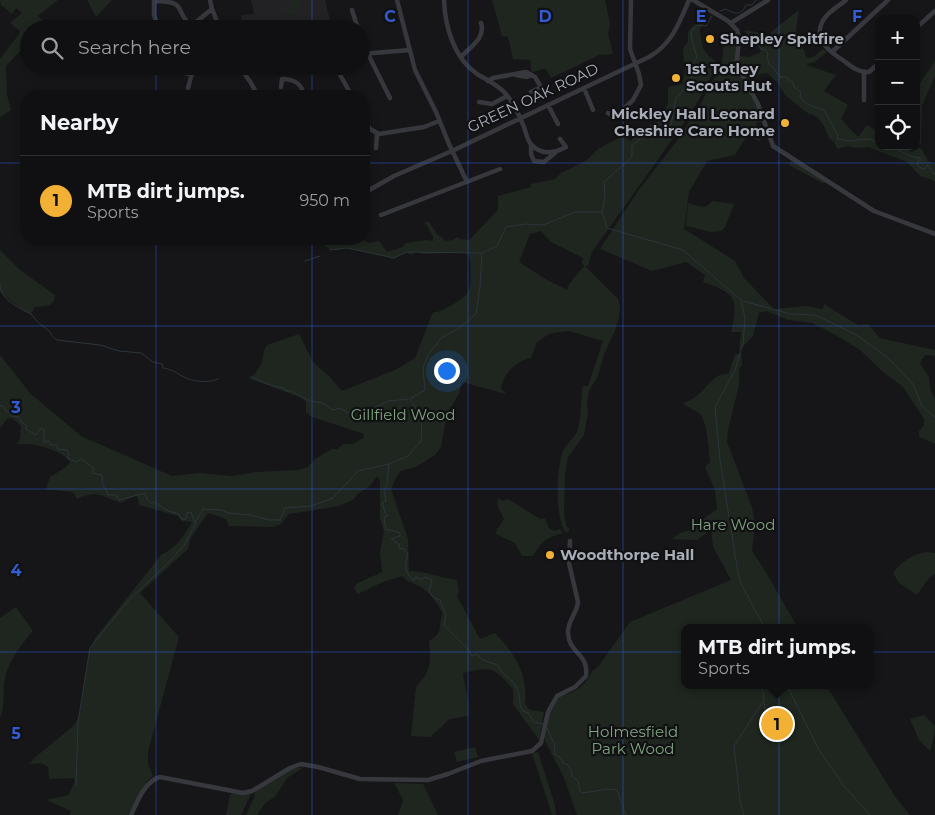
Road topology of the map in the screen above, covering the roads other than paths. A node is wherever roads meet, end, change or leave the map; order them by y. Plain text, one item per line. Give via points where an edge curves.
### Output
1 (210, 0) edge
2 (397, 0) edge
3 (444, 0) edge
4 (631, 0) edge
5 (691, 0) edge
6 (705, 0) edge
7 (768, 0) edge
8 (846, 0) edge
9 (888, 0) edge
10 (699, 3) junction
11 (762, 3) edge
12 (212, 10) junction
13 (352, 10) dead end
14 (935, 12) edge
15 (156, 20) edge
16 (185, 20) edge
17 (199, 20) edge
18 (216, 20) edge
19 (355, 20) edge
20 (481, 23) dead end
21 (731, 23) junction
22 (920, 25) edge
23 (410, 50) junction
24 (832, 52) junction
25 (370, 53) edge
26 (461, 57) junction
27 (370, 58) edge
28 (635, 64) junction
29 (875, 67) edge
30 (864, 73) junction
31 (192, 75) edge
32 (246, 75) edge
33 (340, 75) edge
34 (488, 81) junction
35 (281, 87) dead end
36 (188, 88) dead end
37 (584, 88) junction
38 (255, 90) edge
39 (303, 90) edge
40 (349, 90) edge
41 (531, 92) dead end
42 (508, 96) junction
43 (390, 98) dead end
44 (864, 100) dead end
45 (479, 102) dead end
46 (548, 105) junction
47 (594, 110) dead end
48 (608, 113) dead end
49 (520, 118) junction
50 (440, 121) junction
51 (558, 124) dead end
52 (370, 130) edge
53 (377, 134) junction
54 (560, 140) dead end
55 (530, 144) junction
56 (376, 148) dead end
57 (452, 150) junction
58 (555, 153) junction
59 (500, 169) dead end
60 (467, 182) junction
61 (370, 190) edge
62 (381, 215) dead end
63 (935, 234) edge
64 (570, 541) dead end
65 (132, 815) edge

1 - 12 street
2 - 23 street
3 - 26 street via 448,28
4 - 28 street via 630,41
5 - 10 street
5 - 28 street, GREEN OAK ROAD via 666,45
6 - 10 street
7 - 11 street
8 - 24 street via 825,17 820,26 819,34
9 - 24 street
10 - 21 street
11 - 21 street
12 - 17 street
12 - 18 street
13 - 19 street
14 - 22 street
15 - 16 street via 154,1 169,1 177,5
20 - 26 street via 482,34
21 - 63 street via 739,34 738,68 758,104 773,146 874,211
23 - 25 street
23 - 50 street via 415,70
24 - 30 street
26 - 34 street
27 - 43 street
28 - 37 street, GREEN OAK ROAD
28 - 48 street via 641,83 636,96 616,117
29 - 30 street
30 - 44 street
31 - 36 street
32 - 38 street
33 - 40 street
34 - 41 street via 524,71 541,87
34 - 42 street
35 - 39 street via 282,79 290,79
37 - 46 street, GREEN OAK ROAD
37 - 47 street
42 - 45 street via 492,104
42 - 49 street
46 - 49 street, GREEN OAK ROAD
46 - 51 street
49 - 55 street
49 - 57 street, GREEN OAK ROAD
50 - 53 street via 424,127
50 - 57 street
52 - 53 street
53 - 56 street
54 - 58 street via 566,147
55 - 58 street
55 - 58 street via 534,161 544,162
57 - 60 street
57 - 61 street, GREEN OAK ROAD
59 - 60 street
60 - 62 street
64 - 65 street via 569,563 578,607 571,618 568,635 574,650 586,664 586,676 575,687 557,696 548,712 541,743 532,751 481,761 428,780 360,778 301,764 243,793 160,777 149,783

